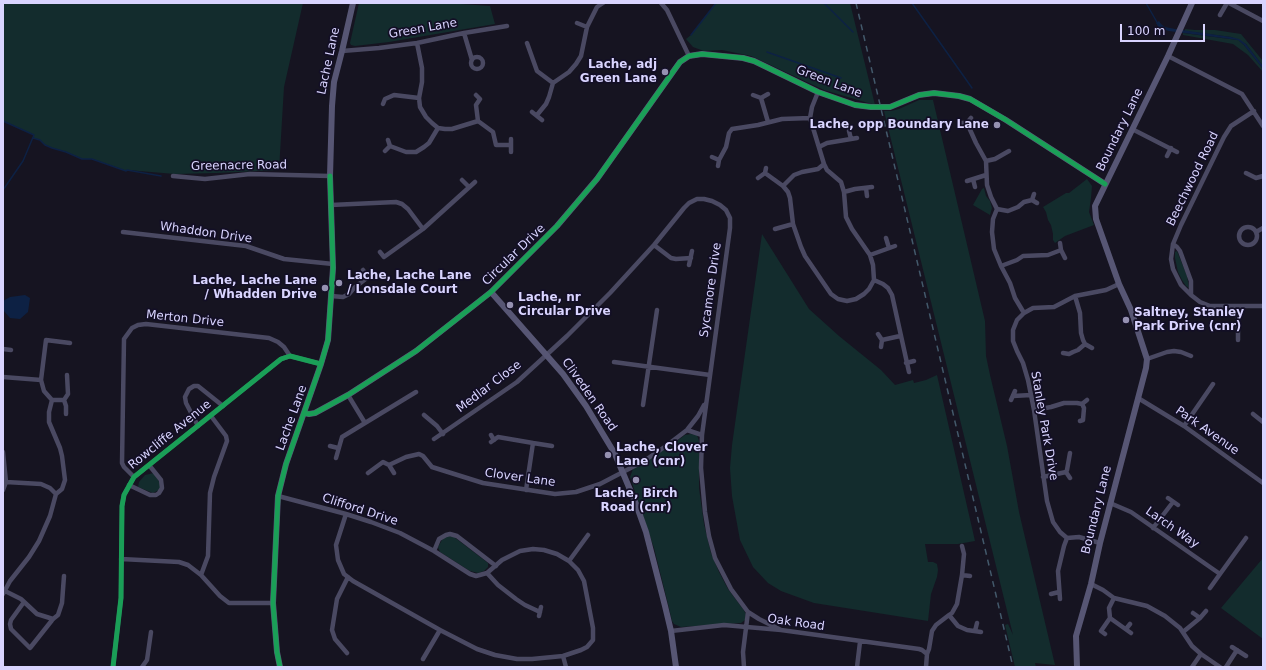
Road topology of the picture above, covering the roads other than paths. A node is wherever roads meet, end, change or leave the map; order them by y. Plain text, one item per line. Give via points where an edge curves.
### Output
1 (353, 3) edge
2 (603, 3) edge
3 (661, 3) edge
4 (1192, 3) edge
5 (1228, 3) edge
6 (1220, 14) dead end
7 (1263, 21) edge
8 (577, 23) dead end
9 (507, 26) dead end
10 (586, 27) junction
11 (464, 33) junction
12 (417, 43) junction
13 (527, 43) dead end
14 (342, 50) junction
15 (529, 50) junction
16 (523, 52) dead end
17 (689, 56) junction
18 (1168, 56) junction
19 (472, 60) dead end
20 (553, 83) junction
21 (818, 92) junction
22 (768, 94) dead end
23 (753, 95) dead end
24 (419, 98) junction
25 (761, 98) junction
26 (383, 99) dead end
27 (486, 101) dead end
28 (1254, 111) junction
29 (532, 112) dead end
30 (537, 115) junction
31 (810, 118) junction
32 (971, 118) dead end
33 (542, 120) dead end
34 (478, 121) junction
35 (768, 122) junction
36 (961, 123) dead end
37 (967, 123) junction
38 (1263, 126) edge
39 (438, 128) junction
40 (1132, 129) junction
41 (849, 131) dead end
42 (857, 138) dead end
43 (511, 139) dead end
44 (851, 139) junction
45 (388, 140) dead end
46 (510, 145) junction
47 (390, 146) junction
48 (819, 147) junction
49 (1171, 148) junction
50 (385, 151) dead end
51 (1008, 151) dead end
52 (510, 152) dead end
53 (1177, 152) dead end
54 (1167, 156) dead end
55 (712, 157) dead end
56 (719, 160) junction
57 (986, 161) junction
58 (824, 164) junction
59 (718, 166) dead end
60 (1246, 173) dead end
61 (173, 176) dead end
62 (330, 176) junction
63 (986, 176) junction
64 (1263, 176) edge
65 (758, 178) dead end
66 (973, 179) junction
67 (462, 180) dead end
68 (967, 181) dead end
69 (475, 182) dead end
70 (1105, 184) junction
71 (783, 186) junction
72 (469, 187) junction
73 (872, 187) dead end
74 (975, 187) dead end
75 (866, 188) junction
76 (844, 192) junction
77 (1034, 194) dead end
78 (867, 196) dead end
79 (1032, 200) junction
80 (1037, 203) dead end
81 (331, 205) junction
82 (997, 210) junction
83 (793, 224) junction
84 (1263, 228) edge
85 (423, 229) junction
86 (775, 229) dead end
87 (123, 232) dead end
88 (1256, 232) junction
89 (886, 238) dead end
90 (1060, 243) dead end
91 (1173, 244) junction
92 (654, 245) junction
93 (895, 246) dead end
94 (889, 248) junction
95 (1061, 250) junction
96 (692, 251) dead end
97 (380, 252) dead end
98 (870, 255) junction
99 (691, 258) junction
100 (1065, 258) dead end
101 (333, 264) junction
102 (689, 265) dead end
103 (1001, 266) junction
104 (363, 270) dead end
105 (372, 274) dead end
106 (368, 277) junction
107 (874, 280) junction
108 (1119, 284) junction
109 (491, 292) junction
110 (1191, 295) junction
111 (331, 296) junction
112 (1075, 296) junction
113 (1238, 306) junction
114 (1263, 306) edge
115 (657, 310) dead end
116 (1024, 313) junction
117 (878, 334) dead end
118 (900, 336) junction
119 (882, 340) junction
120 (1238, 340) dead end
121 (70, 343) dead end
122 (1085, 344) junction
123 (881, 347) dead end
124 (1092, 348) dead end
125 (3, 349) edge
126 (11, 350) dead end
127 (1063, 353) dead end
128 (546, 355) junction
129 (290, 356) junction
130 (1191, 356) dead end
131 (1147, 359) junction
132 (914, 361) dead end
133 (614, 362) dead end
134 (906, 363) junction
135 (321, 364) junction
136 (650, 366) junction
137 (909, 372) dead end
138 (67, 374) dead end
139 (710, 375) junction
140 (3, 377) edge
141 (41, 380) junction
142 (1213, 384) dead end
143 (1016, 391) dead end
144 (416, 392) dead end
145 (348, 395) junction
146 (1031, 395) junction
147 (1138, 398) junction
148 (52, 400) junction
149 (64, 400) junction
150 (1087, 400) dead end
151 (706, 402) junction
152 (1082, 404) junction
153 (643, 405) dead end
154 (223, 406) junction
155 (1034, 410) junction
156 (304, 413) junction
157 (66, 414) dead end
158 (1253, 414) dead end
159 (424, 415) dead end
160 (211, 416) junction
161 (1088, 421) dead end
162 (1263, 422) edge
163 (365, 423) junction
164 (198, 426) junction
165 (1184, 426) junction
166 (687, 430) junction
167 (443, 434) junction
168 (491, 434) dead end
169 (702, 435) junction
170 (434, 440) dead end
171 (533, 443) junction
172 (330, 446) dead end
173 (552, 446) dead end
174 (338, 448) junction
175 (3, 452) edge
176 (1070, 453) dead end
177 (336, 458) dead end
178 (149, 465) junction
179 (389, 466) junction
180 (623, 472) junction
181 (1066, 472) junction
182 (368, 473) dead end
183 (394, 473) dead end
184 (134, 477) junction
185 (1043, 477) junction
186 (1070, 478) dead end
187 (1262, 481) edge
188 (6, 482) junction
189 (129, 485) junction
190 (3, 490) edge
191 (526, 490) junction
192 (56, 494) junction
193 (278, 496) junction
194 (1168, 498) dead end
195 (1173, 502) junction
196 (1110, 503) junction
197 (1178, 505) dead end
198 (346, 514) junction
199 (1153, 528) junction
200 (588, 535) dead end
201 (1067, 538) junction
202 (1246, 538) dead end
203 (1100, 543) junction
204 (962, 546) dead end
205 (434, 551) junction
206 (121, 560) junction
207 (569, 561) junction
208 (496, 566) junction
209 (487, 573) junction
210 (201, 574) junction
211 (1220, 574) junction
212 (962, 575) junction
213 (64, 576) dead end
214 (970, 576) dead end
215 (348, 577) junction
216 (1091, 584) junction
217 (1210, 588) dead end
218 (3, 591) edge
219 (1059, 592) junction
220 (1050, 594) dead end
221 (1114, 598) junction
222 (1060, 599) dead end
223 (24, 602) junction
224 (273, 603) junction
225 (1206, 611) dead end
226 (540, 612) dead end
227 (748, 612) junction
228 (1193, 613) dead end
229 (949, 615) junction
230 (1110, 618) junction
231 (1200, 618) junction
232 (53, 619) junction
233 (977, 623) dead end
234 (1130, 624) dead end
235 (746, 626) junction
236 (1126, 629) junction
237 (440, 630) junction
238 (781, 630) junction
239 (671, 631) junction
240 (975, 631) junction
241 (151, 632) dead end
242 (981, 632) dead end
243 (1183, 632) junction
244 (1132, 633) dead end
245 (1105, 634) dead end
246 (860, 642) junction
247 (1232, 647) dead end
248 (1238, 650) junction
249 (347, 652) dead end
250 (927, 654) junction
251 (1201, 654) junction
252 (563, 656) junction
253 (1246, 656) dead end
254 (423, 658) dead end
255 (114, 667) edge
256 (142, 667) edge
257 (280, 667) edge
258 (566, 667) edge
259 (676, 667) edge
260 (744, 667) edge
261 (857, 667) edge
262 (926, 667) edge
263 (1077, 667) edge
264 (1192, 667) edge
265 (1220, 667) edge
266 (1226, 667) edge

1 - 14 street, Lache Lane
2 - 10 street via 597,7
3 - 17 street via 667,10
4 - 18 street, Boundary Lane
5 - 6 street
5 - 7 street
8 - 10 street
9 - 11 street, Green Lane
10 - 20 street via 581,56 570,72
11 - 12 street, Green Lane
11 - 19 street
12 - 14 street, Green Lane
12 - 24 street via 422,68
13 - 15 street
14 - 62 street, Lache Lane via 334,82
15 - 16 street
15 - 20 street via 537,71
17 - 21 street, Green Lane via 702,54 743,58
17 - 109 street, Circular Drive via 680,62 597,179 557,226
18 - 28 street via 1242,94
18 - 40 street, Boundary Lane
20 - 30 street via 550,97
21 - 31 street
21 - 70 street, Green Lane via 855,105 881,108 896,105 919,95 934,93 970,99
22 - 25 street
23 - 25 street
24 - 26 street via 394,95
24 - 39 street via 420,107 426,117
25 - 35 street
27 - 34 street via 478,97
28 - 38 street
28 - 91 street, Beechwood Road via 1231,126 1224,136
29 - 30 street
30 - 33 street
31 - 35 street
31 - 48 street
32 - 37 street
34 - 39 street via 452,129
34 - 46 street via 493,132 496,147
35 - 56 street via 732,129 728,133 726,147
36 - 37 street
37 - 57 street
39 - 47 street via 429,143 416,152 406,152
40 - 49 street
40 - 70 street, Boundary Lane
41 - 44 street
42 - 44 street
43 - 46 street
44 - 48 street
45 - 47 street
46 - 52 street
47 - 50 street
48 - 58 street
49 - 53 street
49 - 54 street
51 - 57 street
55 - 56 street
56 - 59 street
57 - 63 street
58 - 71 street via 818,169 794,175
58 - 76 street via 841,182
60 - 64 street via 1256,178
61 - 62 street, Greenacre Road via 205,179 250,174
62 - 81 street, Lache Lane
63 - 66 street
63 - 82 street
65 - 71 street via 766,170
66 - 68 street
66 - 74 street
67 - 72 street
69 - 72 street
70 - 108 street, Boundary Lane via 1095,206 1095,213
71 - 83 street via 790,198
72 - 85 street
73 - 75 street
75 - 76 street
75 - 78 street
76 - 98 street via 846,217
77 - 79 street
79 - 80 street
79 - 82 street via 1008,211
81 - 85 street via 396,202 408,209
81 - 101 street, Lache Lane
82 - 103 street via 993,219 992,240
83 - 86 street
83 - 107 street via 805,256 830,294 847,301 856,299 869,289
84 - 88 street
85 - 97 street via 384,257
87 - 101 street, Whaddon Drive via 246,246 284,259
88 - 88 street via 1257,239 1253,244 1247,245 1240,241 1239,233 1244,227 1252,227
89 - 94 street
90 - 95 street
91 - 110 street, Beechwood Road via 1180,251 1191,281
91 - 110 street, Beechwood Road via 1173,269 1181,285
92 - 99 street via 671,258
92 - 128 street, Sycamore Drive via 601,303
92 - 139 street, Sycamore Drive via 684,208 697,199 720,205 730,218
93 - 94 street
94 - 98 street
95 - 100 street
95 - 103 street via 1048,255 1023,256
96 - 99 street
98 - 107 street
99 - 102 street
101 - 111 street, Lache Lane
103 - 116 street
104 - 106 street
105 - 106 street
106 - 111 street via 349,294 343,297
107 - 118 street via 888,288 892,295
108 - 112 street via 1106,290
108 - 131 street, Boundary Lane via 1131,310
109 - 128 street, Cliveden Road
109 - 145 street, Circular Drive via 416,351
110 - 113 street, Beechwood Road via 1210,306
111 - 135 street, Lache Lane via 328,340
112 - 116 street via 1054,307 1033,308
112 - 122 street
113 - 114 street, Beechwood Road
113 - 120 street
115 - 136 street
116 - 146 street, Stanley Park Drive via 1017,320 1013,330 1013,341 1023,363
117 - 119 street
118 - 119 street
118 - 134 street
119 - 123 street
121 - 141 street via 46,340
122 - 124 street
122 - 127 street via 1078,350
125 - 126 street
128 - 167 street, Medlar Close via 517,382
128 - 180 street, Cliveden Road via 586,406 616,454
129 - 135 street
129 - 154 street, Rowcliffe Avenue via 281,359
129 - 184 street, Merton Drive via 278,342 269,338 146,324 132,328 124,339 122,463
130 - 131 street via 1174,351
131 - 147 street, Boundary Lane
132 - 134 street
133 - 136 street
134 - 137 street
135 - 156 street, Lache Lane
136 - 139 street
136 - 153 street
138 - 149 street via 68,394
139 - 151 street, Sycamore Drive
140 - 141 street
141 - 148 street via 44,391
142 - 165 street
143 - 146 street via 1012,398
144 - 163 street
145 - 156 street, Circular Drive via 314,413
145 - 163 street
146 - 155 street, Stanley Park Drive
147 - 165 street, Park Avenue
147 - 196 street, Boundary Lane
148 - 149 street
148 - 192 street via 49,422 60,448 65,480 62,489
149 - 157 street
150 - 152 street
151 - 166 street, Clover Lane
151 - 169 street, Sycamore Drive
152 - 155 street via 1064,403
152 - 161 street via 1082,420
154 - 160 street, Rowcliffe Avenue
154 - 164 street, Rowcliffe Avenue via 198,386 189,389 185,396 186,403
155 - 185 street, Stanley Park Drive
156 - 193 street, Lache Lane
158 - 162 street
159 - 167 street
160 - 164 street, Rowcliffe Avenue
160 - 210 street via 227,441 210,493 208,556
163 - 174 street via 342,437
164 - 178 street, Rowcliffe Avenue
165 - 187 street, Park Avenue
166 - 169 street
166 - 180 street, Clover Lane
167 - 170 street, Medlar Close
168 - 171 street via 493,441 498,437
169 - 227 street, Sycamore Drive via 702,490 712,549 731,589
171 - 173 street
171 - 191 street
172 - 174 street
174 - 177 street
175 - 188 street
176 - 181 street
178 - 184 street, Rowcliffe Avenue
178 - 189 street, Rowcliffe Avenue via 161,480 162,488 159,493 150,495
179 - 182 street via 384,462
179 - 183 street
179 - 191 street, Clover Lane via 406,457 419,454 436,469 483,483
180 - 191 street, Clover Lane via 600,484 576,492 555,494
180 - 239 street, Cliveden Road via 646,532
181 - 185 street
181 - 186 street
184 - 189 street, Rowcliffe Avenue
185 - 201 street, Stanley Park Drive via 1053,522
188 - 190 street
188 - 192 street via 41,484
189 - 206 street, Rowcliffe Avenue via 122,506
192 - 218 street via 39,541
193 - 198 street, Clifford Drive
193 - 224 street, Lache Lane
194 - 195 street
195 - 197 street
195 - 199 street
196 - 199 street, Larch Way via 1131,512
196 - 203 street, Boundary Lane
198 - 205 street, Clifford Drive via 400,533
198 - 215 street via 336,552 340,567
199 - 211 street, Larch Way
200 - 207 street
201 - 203 street via 1079,537
201 - 219 street via 1058,571
202 - 211 street
203 - 216 street, Boundary Lane
204 - 212 street
205 - 208 street via 440,540 450,534 457,536
205 - 209 street, Clifford Drive via 470,574 476,576
206 - 210 street via 179,562
206 - 255 street, Rowcliffe Avenue via 121,598
207 - 208 street via 557,554 533,549 520,551
207 - 252 street via 578,570 584,582 593,640 587,647
208 - 209 street
209 - 226 street via 516,600
210 - 224 street via 229,603
211 - 217 street
212 - 214 street
212 - 229 street via 957,604
213 - 232 street via 62,603 58,615
215 - 237 street
215 - 249 street via 337,599 332,630 335,639
216 - 221 street
216 - 263 street, Boundary Lane via 1076,636
218 - 223 street
219 - 220 street
219 - 222 street
221 - 230 street via 1109,608
221 - 243 street via 1147,606 1165,616
223 - 232 street via 37,614
223 - 232 street via 10,624 11,629 30,648
224 - 257 street, Lache Lane
225 - 231 street
227 - 235 street
227 - 238 street, Sycamore Drive
228 - 231 street
229 - 240 street via 958,626
229 - 250 street via 932,631
230 - 236 street
230 - 245 street via 1100,631
231 - 243 street
233 - 240 street
234 - 236 street
235 - 238 street, Oak Road
235 - 239 street, Oak Road via 724,624
235 - 260 street
236 - 244 street
237 - 252 street via 478,649 506,658
237 - 254 street
238 - 246 street, Oak Road
239 - 259 street, Cliveden Road
240 - 242 street
241 - 256 street via 147,660
243 - 251 street
246 - 250 street, Oak Road via 919,649
246 - 261 street
247 - 248 street
248 - 253 street
248 - 266 street
250 - 262 street
251 - 264 street
251 - 265 street
252 - 258 street

